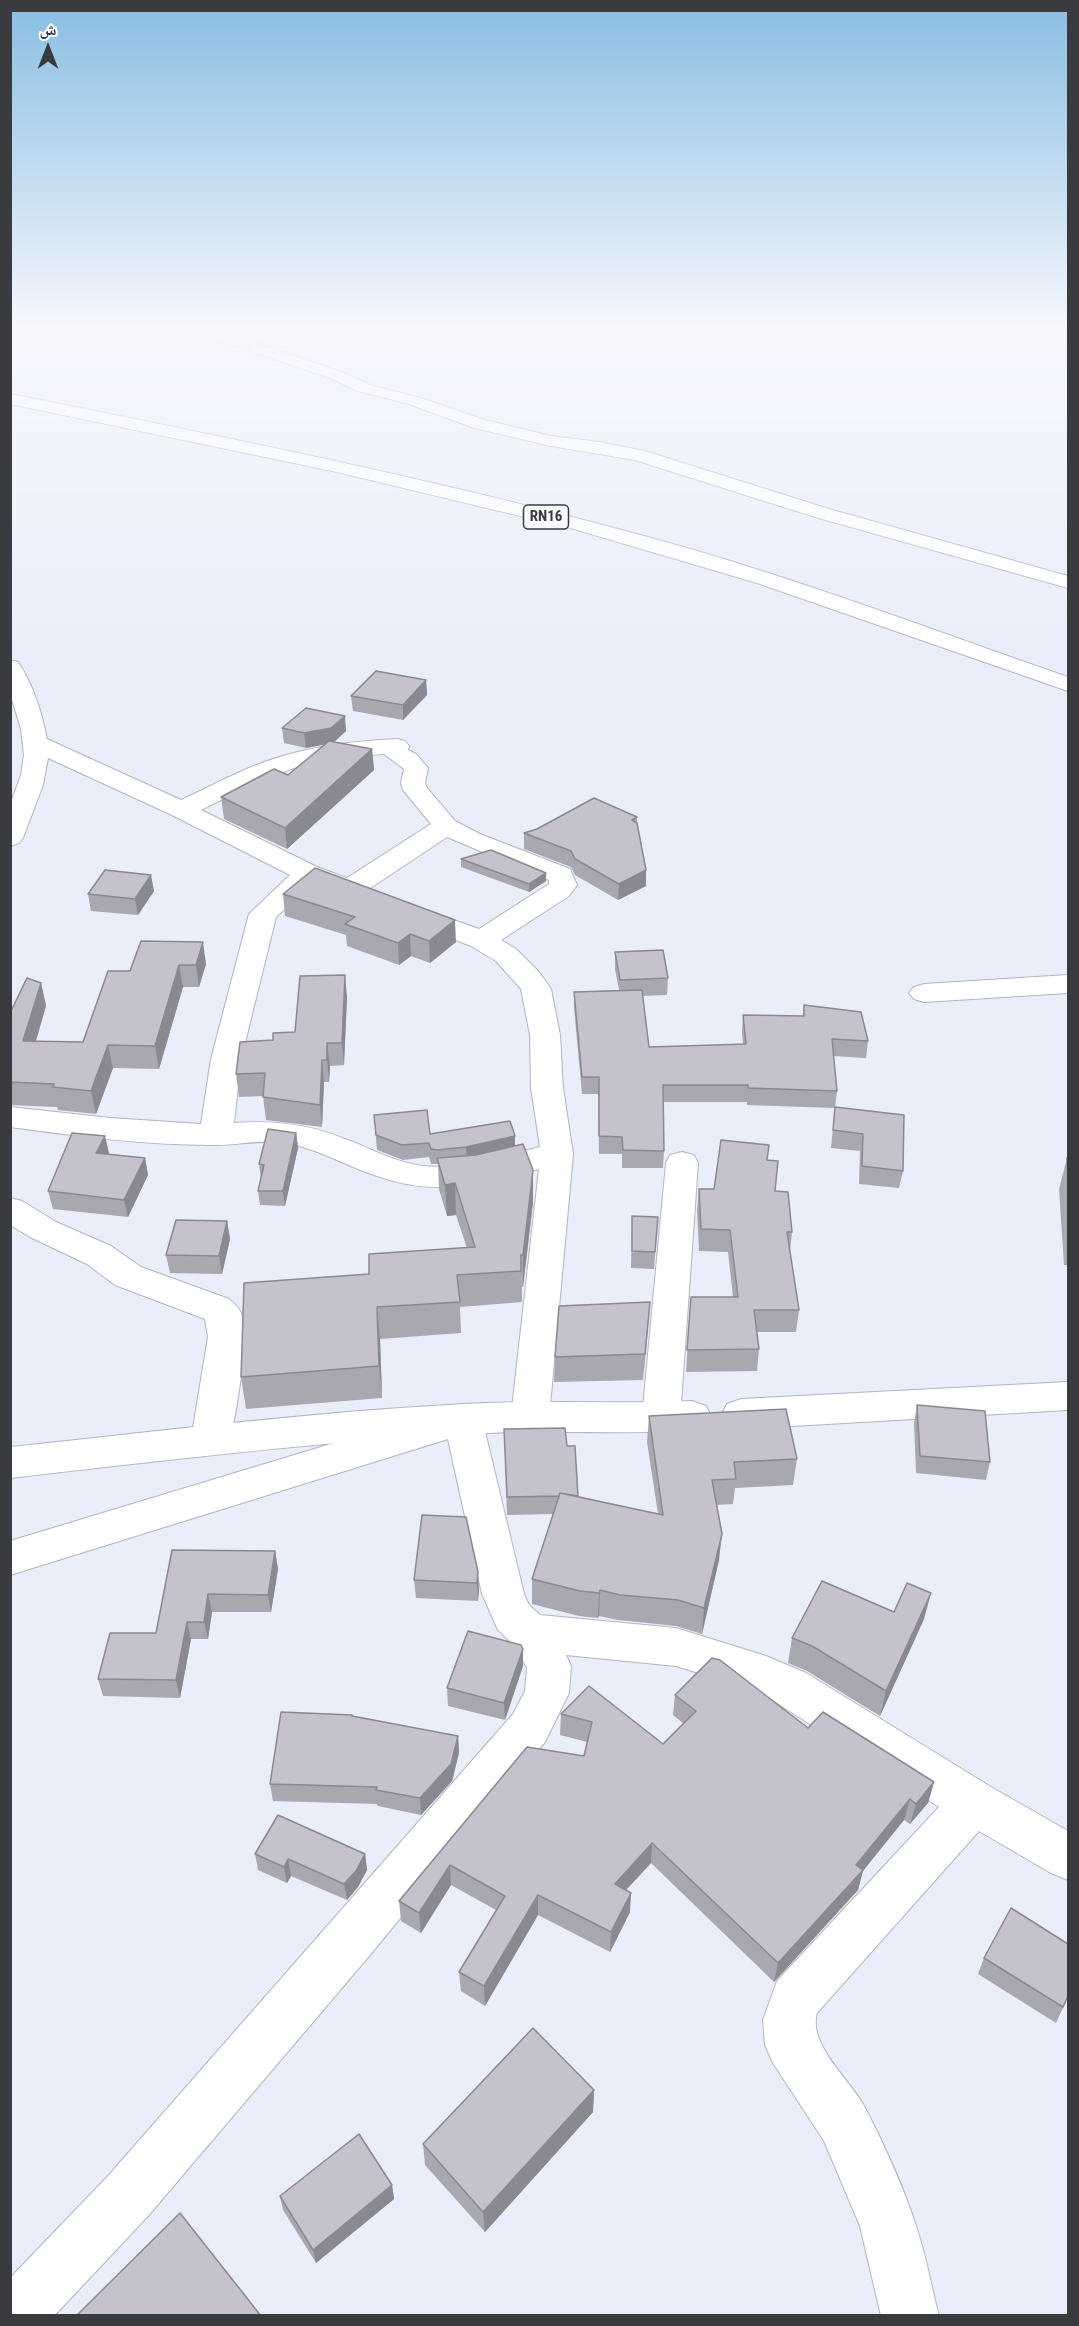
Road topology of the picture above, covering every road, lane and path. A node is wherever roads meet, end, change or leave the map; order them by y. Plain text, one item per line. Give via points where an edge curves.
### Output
1 (204, 439) edge
2 (241, 439) edge
3 (541, 439) edge
4 (1068, 582) edge
5 (10, 667) edge
6 (1068, 670) edge
7 (1068, 684) edge
8 (36, 743) junction
9 (181, 810) junction
10 (446, 826) junction
11 (10, 838) edge
12 (308, 873) junction
13 (349, 889) junction
14 (481, 940) junction
15 (1068, 984) edge
16 (924, 993) dead end
17 (10, 1117) edge
18 (216, 1135) junction
19 (557, 1154) junction
20 (682, 1163) dead end
21 (10, 1209) edge
22 (1068, 1396) edge
23 (530, 1417) junction
24 (661, 1418) junction
25 (463, 1419) junction
26 (211, 1440) junction
27 (10, 1462) edge
28 (10, 1558) edge
29 (530, 1633) junction
30 (974, 1803) junction
31 (1068, 1857) edge
32 (14, 2316) edge
33 (910, 2316) edge

1 - 7 main road, RN16 via 435,489 627,538 810,593
2 - 6 main road, RN16 via 597,521 758,566
3 - 4 main road via 639,455 831,515
5 - 8 main road via 18,681
8 - 9 main road
8 - 11 main road via 36,765
9 - 10 main road via 250,776 292,761 397,746 395,753 417,768 415,790
9 - 12 main road
10 - 13 main road
10 - 14 main road via 540,865 561,875 563,880 559,890
12 - 13 main road
12 - 18 main road via 263,914 226,1059
13 - 14 main road
14 - 19 main road via 506,956 536,989 545,1035 547,1088
15 - 16 main road
17 - 18 main road via 141,1132
18 - 19 main road via 277,1131 312,1136 398,1171 423,1177 446,1177
19 - 23 main road
20 - 24 main road
21 - 26 main road via 44,1230 99,1255 128,1276 223,1314 226,1337
22 - 24 main road
23 - 24 main road
23 - 25 main road
25 - 26 main road
25 - 28 main road
25 - 29 main road via 503,1594 513,1617
26 - 27 main road
29 - 30 main road via 676,1647 750,1670 790,1687
29 - 32 main road via 549,1666 547,1693 529,1728 136,2187
30 - 31 main road
30 - 33 main road via 795,1999 789,2020 791,2045 843,2122 868,2175 888,2226

